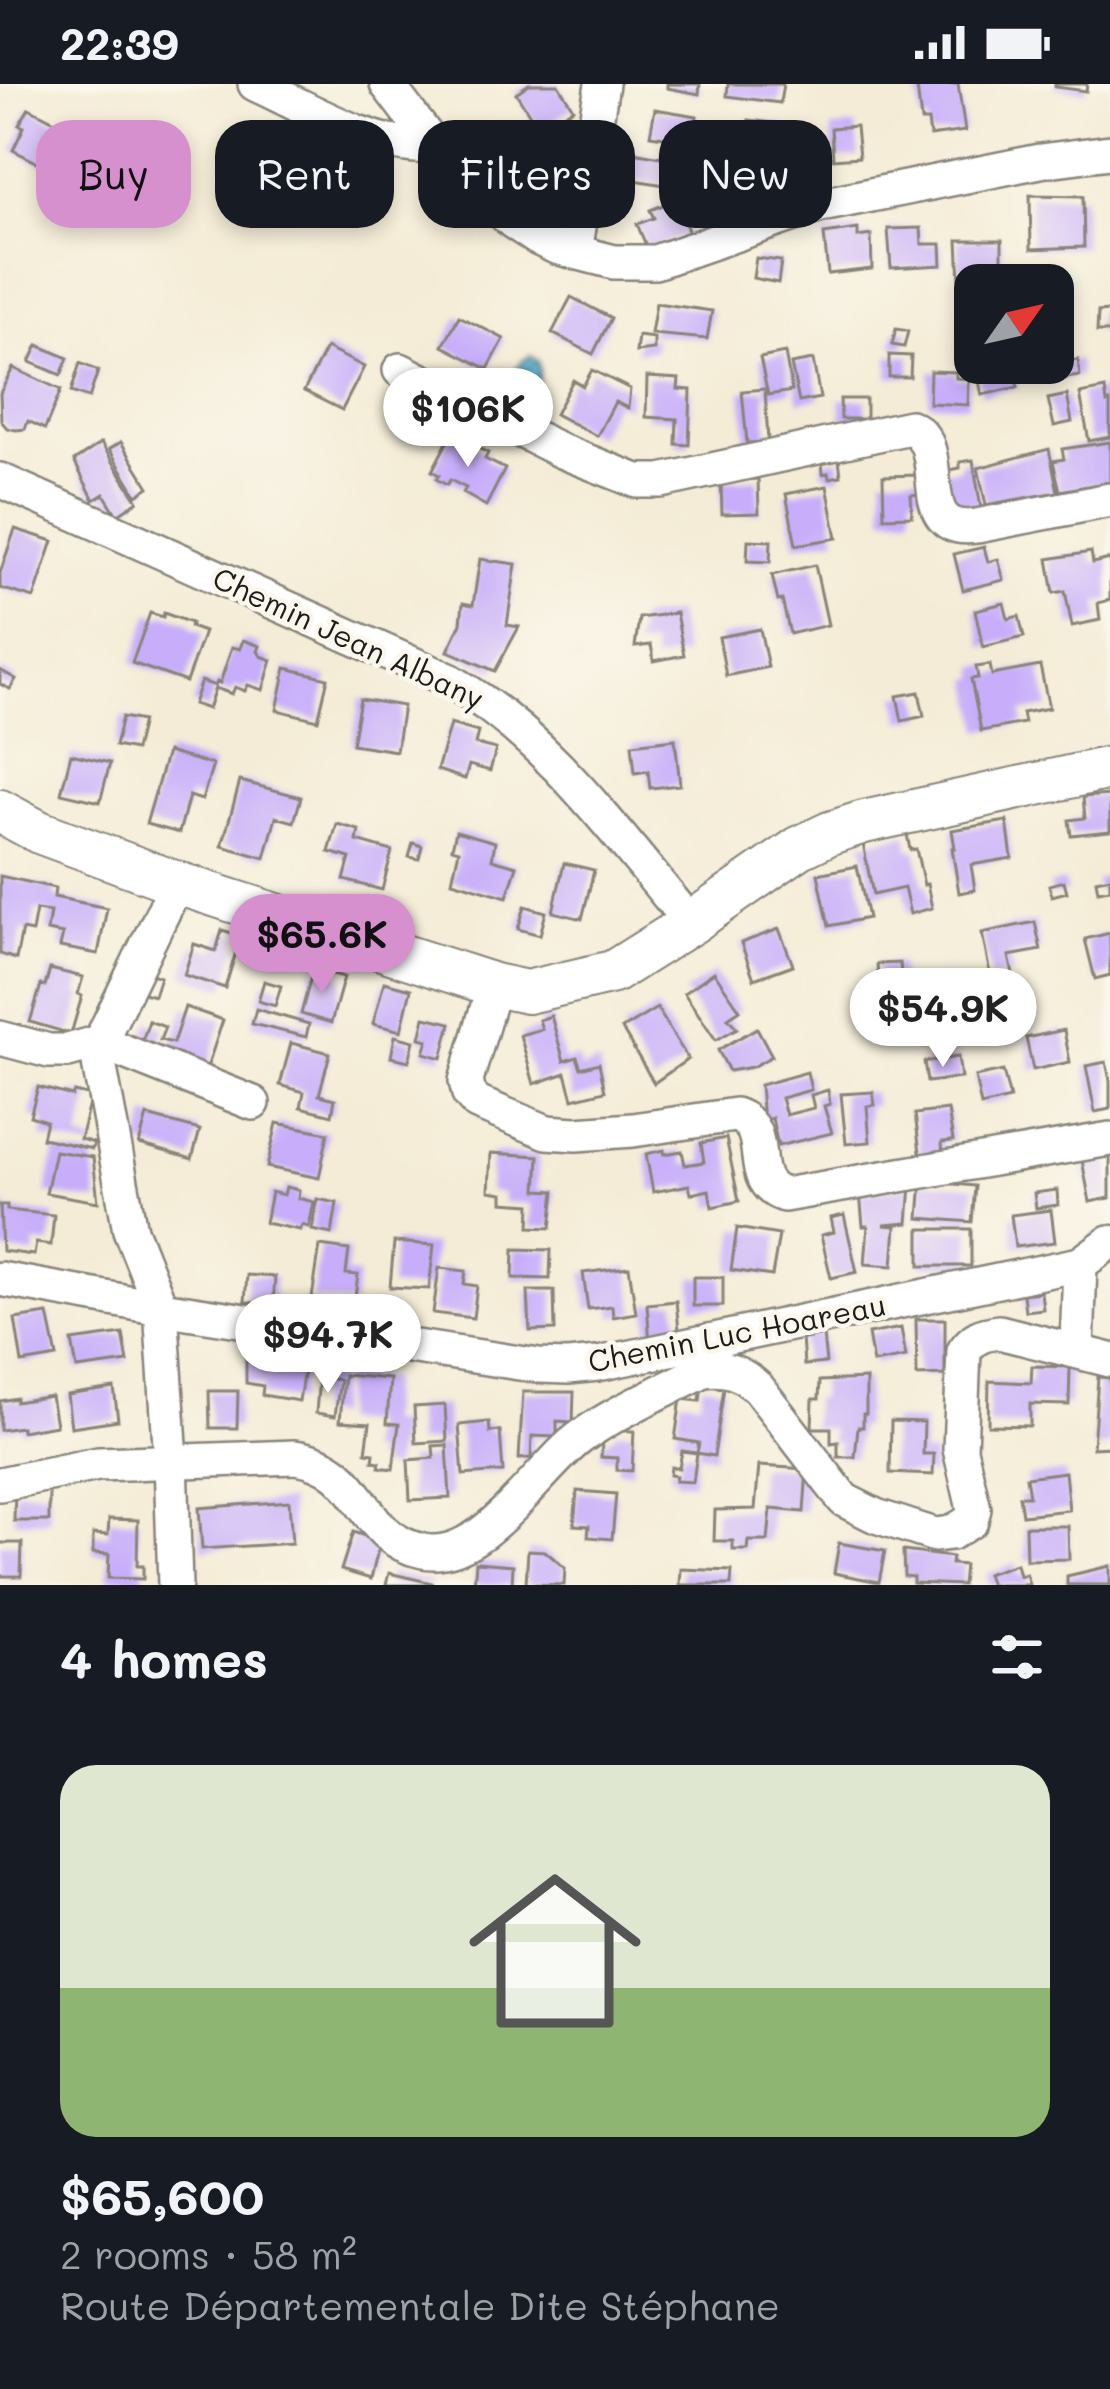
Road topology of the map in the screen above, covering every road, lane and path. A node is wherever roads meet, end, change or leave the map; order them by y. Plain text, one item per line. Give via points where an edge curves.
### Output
1 (255, 84) edge
2 (387, 84) edge
3 (602, 84) edge
4 (418, 125) edge
5 (418, 147) edge
6 (1110, 152) edge
7 (522, 228) edge
8 (575, 252) junction
9 (400, 370) dead end
10 (0, 480) edge
11 (1110, 500) edge
12 (1110, 768) edge
13 (0, 811) edge
14 (177, 883) junction
15 (691, 923) junction
16 (494, 986) junction
17 (0, 1038) edge
18 (100, 1042) junction
19 (253, 1102) dead end
20 (1110, 1138) edge
21 (1110, 1242) edge
22 (1080, 1264) junction
23 (0, 1279) edge
24 (161, 1308) junction
25 (1094, 1354) edge
26 (171, 1460) junction
27 (0, 1484) edge
28 (175, 1585) edge

1 - 5 street via 375,139
2 - 4 street
3 - 8 street
6 - 8 street via 821,205 655,262
7 - 8 street
9 - 11 street via 637,481 910,427 928,444 935,499 955,526
10 - 15 street, Chemin Jean Albany via 486,700 576,788
12 - 15 main road via 830,833
13 - 14 main road
14 - 16 main road
14 - 18 street
15 - 16 main road via 613,972 527,992
16 - 20 street via 466,1082 477,1103 548,1132 576,1134 735,1114 754,1126 762,1177 784,1196
17 - 18 street via 49,1051
18 - 19 street
18 - 24 street via 130,1230
21 - 22 street, Chemin Luc Hoareau
22 - 24 street, Chemin Luc Hoareau via 568,1367
22 - 25 street
23 - 24 street, Chemin Luc Hoareau
24 - 26 street
25 - 26 street via 999,1332 971,1341 960,1449 974,1509 962,1528 935,1535 844,1500 758,1388 719,1368 580,1437 490,1527 442,1551 389,1536 349,1484 317,1460
26 - 27 street via 98,1464
26 - 28 street

